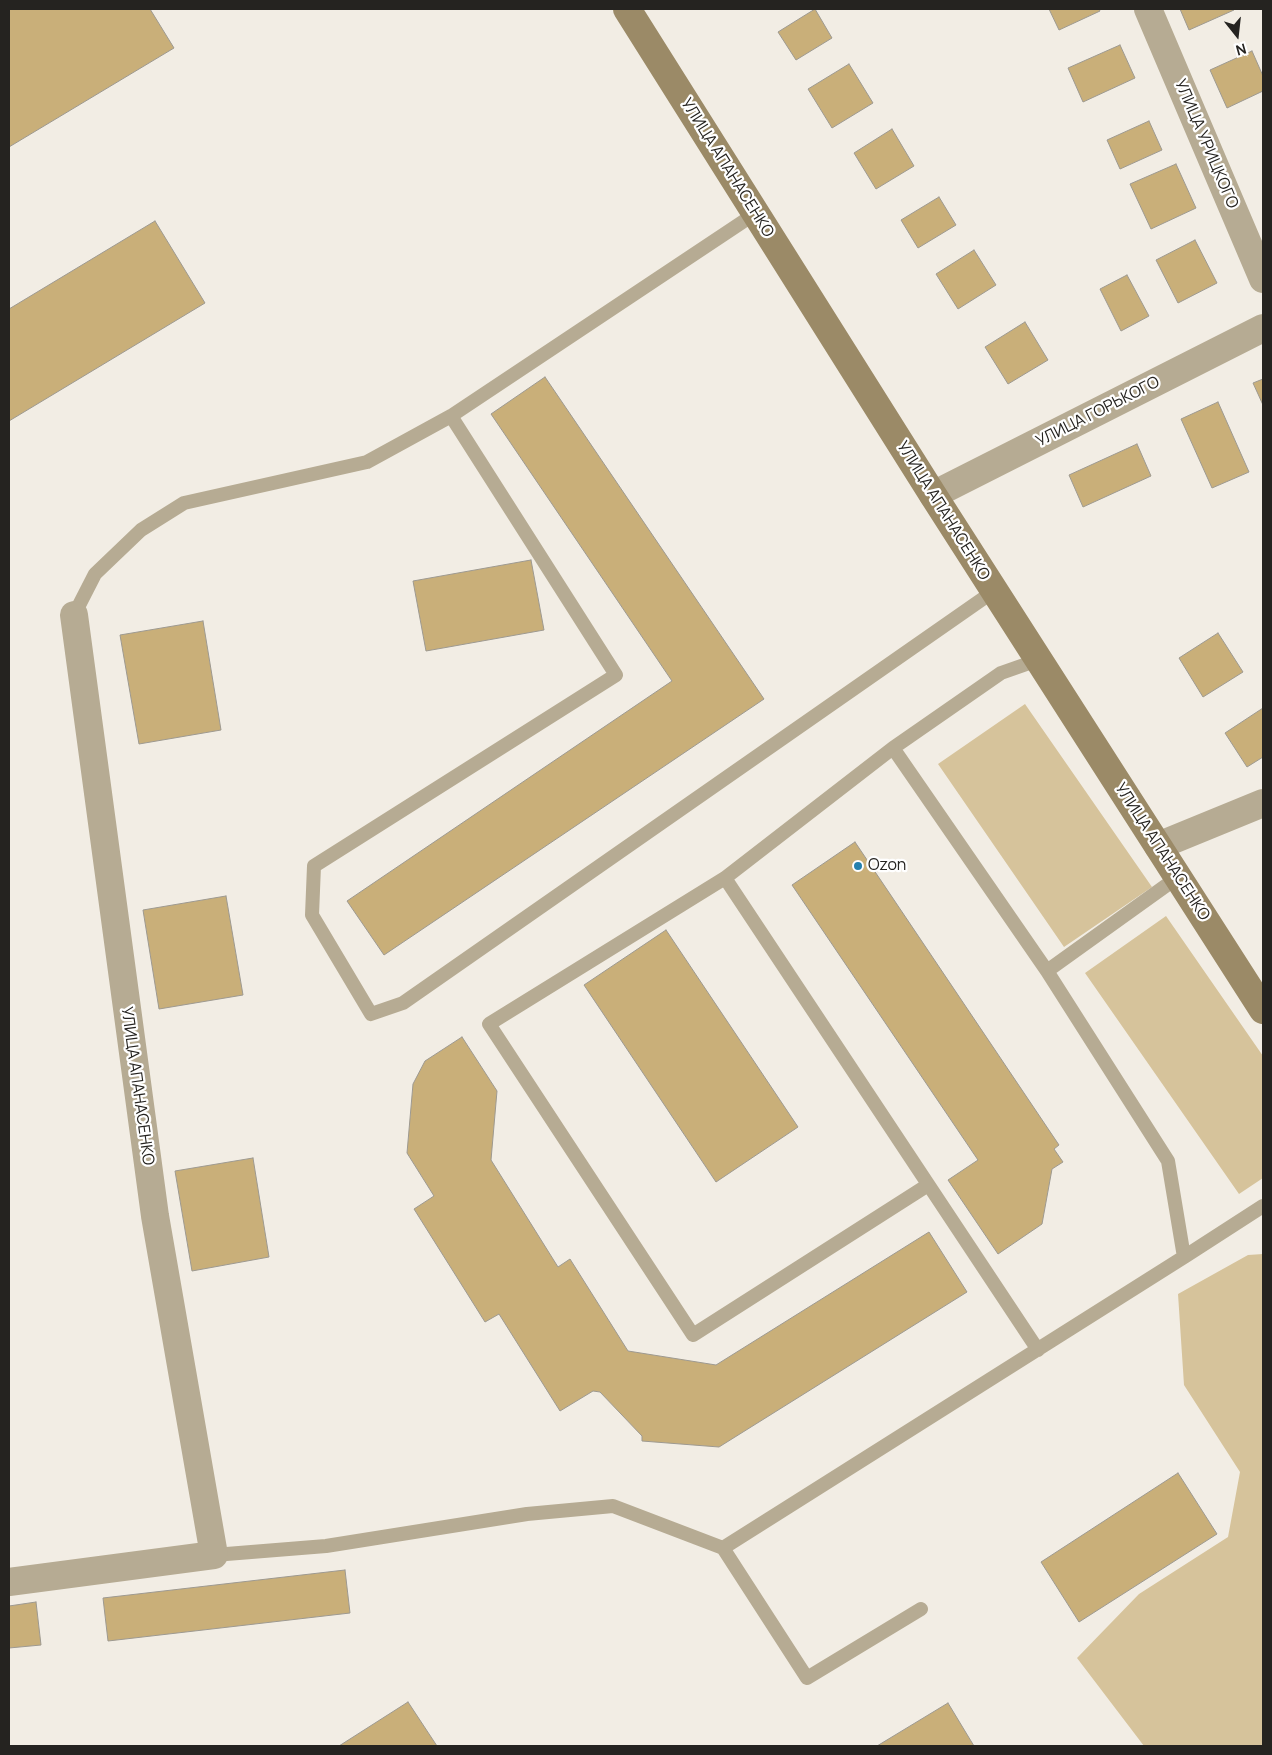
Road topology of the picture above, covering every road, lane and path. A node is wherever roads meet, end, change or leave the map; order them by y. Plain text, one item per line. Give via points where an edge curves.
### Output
1 (627, 9) edge
2 (1148, 9) edge
3 (756, 213) junction
4 (1263, 278) edge
5 (1263, 328) edge
6 (451, 416) junction
7 (933, 495) junction
8 (994, 591) junction
9 (74, 615) joint
10 (1038, 660) junction
11 (893, 748) junction
12 (1263, 803) edge
13 (1158, 846) junction
14 (725, 878) junction
15 (1178, 878) junction
16 (1048, 971) junction
17 (1263, 1010) edge
18 (928, 1185) junction
19 (1263, 1206) edge
20 (1184, 1257) junction
21 (1038, 1350) junction
22 (723, 1548) junction
23 (214, 1555) junction
24 (9, 1582) edge
25 (921, 1610) dead end

1 - 3 main road, УЛИЦА АПАНАСЕНКО
2 - 4 street, УЛИЦА УРИЦКОГО
3 - 6 lane
3 - 7 main road, УЛИЦА АПАНАСЕНКО
5 - 7 street, УЛИЦА ГОРЬКОГО
6 - 8 lane via 616,675 314,866 312,915 371,1014 403,1003
6 - 9 lane via 367,462 184,503 141,530 96,574
7 - 8 main road, УЛИЦА АПАНАСЕНКО
8 - 10 main road, УЛИЦА АПАНАСЕНКО
9 - 23 street, УЛИЦА АПАНАСЕНКО via 155,1216
10 - 11 lane via 1001,673
10 - 13 main road, УЛИЦА АПАНАСЕНКО
11 - 14 lane
11 - 16 lane
12 - 13 street
13 - 15 main road, УЛИЦА АПАНАСЕНКО
14 - 18 lane
14 - 18 lane via 489,1024 693,1335
15 - 16 lane
15 - 17 main road, УЛИЦА АПАНАСЕНКО
16 - 20 lane via 1168,1161
18 - 21 lane
19 - 20 lane
20 - 21 lane
21 - 22 lane
22 - 23 lane via 613,1506 527,1514 326,1546
22 - 25 lane via 807,1678
23 - 24 street

